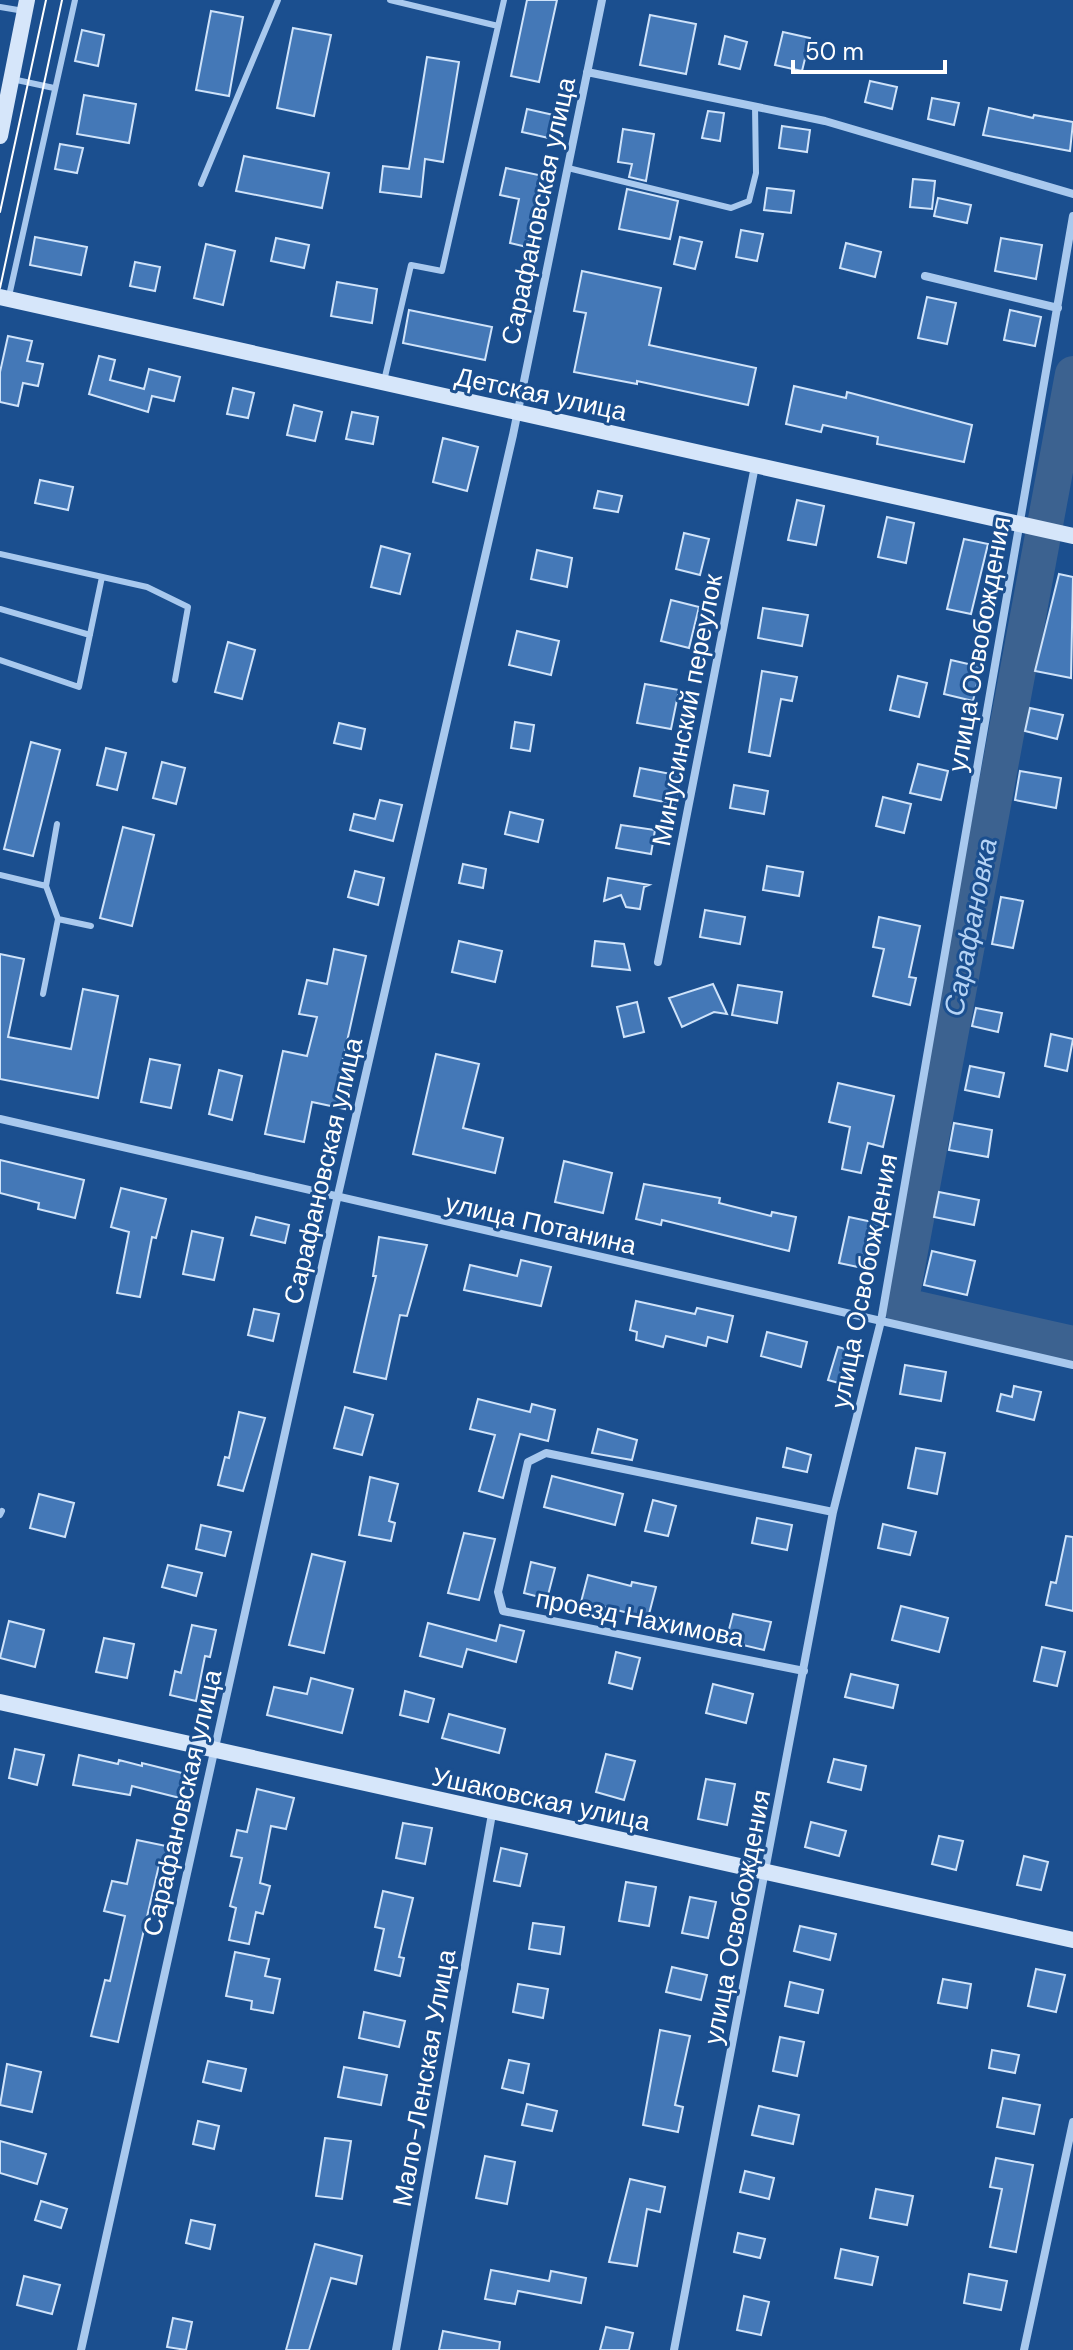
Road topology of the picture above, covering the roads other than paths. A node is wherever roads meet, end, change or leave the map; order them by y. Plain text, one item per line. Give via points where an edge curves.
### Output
1 (75, 0) edge
2 (278, 0) edge
3 (390, 0) edge
4 (504, 0) edge
5 (602, 0) edge
6 (26, 6) edge
7 (0, 7) edge
8 (498, 26) junction
9 (587, 72) junction
10 (12, 79) junction
11 (54, 88) junction
12 (755, 106) junction
13 (0, 136) edge
14 (568, 168) junction
15 (201, 184) dead end
16 (1073, 194) edge
17 (1073, 216) edge
18 (925, 276) dead end
19 (4, 299) edge
20 (1058, 308) junction
21 (383, 384) junction
22 (517, 413) junction
23 (755, 466) junction
24 (1021, 524) junction
25 (1073, 536) edge
26 (1, 555) edge
27 (0, 566) edge
28 (102, 577) junction
29 (0, 609) edge
30 (90, 635) junction
31 (0, 660) edge
32 (175, 680) dead end
33 (57, 824) dead end
34 (0, 875) edge
35 (46, 886) junction
36 (58, 919) junction
37 (91, 926) dead end
38 (658, 962) dead end
39 (43, 994) dead end
40 (0, 1119) edge
41 (337, 1199) junction
42 (881, 1321) junction
43 (1073, 1365) edge
44 (833, 1512) junction
45 (804, 1671) junction
46 (0, 1702) edge
47 (215, 1748) junction
48 (492, 1814) junction
49 (766, 1872) junction
50 (1073, 1940) edge
51 (1073, 2122) edge
52 (81, 2350) edge
53 (396, 2350) edge
54 (674, 2350) edge
55 (1024, 2350) edge

1 - 11 lane
2 - 15 lane
3 - 8 lane
4 - 8 lane
5 - 9 street, Сарафановская улица
6 - 7 lane
6 - 10 street
8 - 21 lane via 442,271 411,265
9 - 12 street
9 - 14 street, Сарафановская улица
10 - 11 lane
10 - 13 street
11 - 19 lane
12 - 14 lane via 756,173 749,201 731,208
12 - 16 street via 825,121
14 - 22 street, Сарафановская улица
17 - 20 street, улица Освобождения
18 - 20 street
19 - 21 street, Детская улица
20 - 24 street, улица Освобождения
21 - 22 street, Детская улица
22 - 23 street, Детская улица
22 - 41 street, Сарафановская улица
23 - 24 street, Детская улица
23 - 38 street, Минусинский переулок
24 - 25 street, Детская улица
24 - 42 street, улица Освобождения
26 - 27 lane
26 - 28 lane
28 - 30 lane
28 - 32 lane via 147,587 188,607
29 - 30 lane
30 - 31 lane via 79,687
33 - 35 lane
34 - 35 lane
35 - 36 lane
36 - 37 lane
36 - 39 lane
40 - 41 street, улица Потанина
41 - 42 street, улица Потанина
41 - 47 street, Сарафановская улица
42 - 43 street, улица Потанина
42 - 44 street, улица Освобождения
44 - 45 street, улица Освобождения
44 - 45 street, проезд Нахимова via 546,1453 528,1462 498,1592 503,1611
45 - 49 street, улица Освобождения
46 - 47 street, Ушаковская улица
47 - 48 street, Ушаковская улица
47 - 52 street, Сарафановская улица
48 - 49 street, Ушаковская улица
48 - 53 street, Мало-Ленская Улица
49 - 50 street, Ушаковская улица
49 - 54 street, улица Освобождения
51 - 55 street

